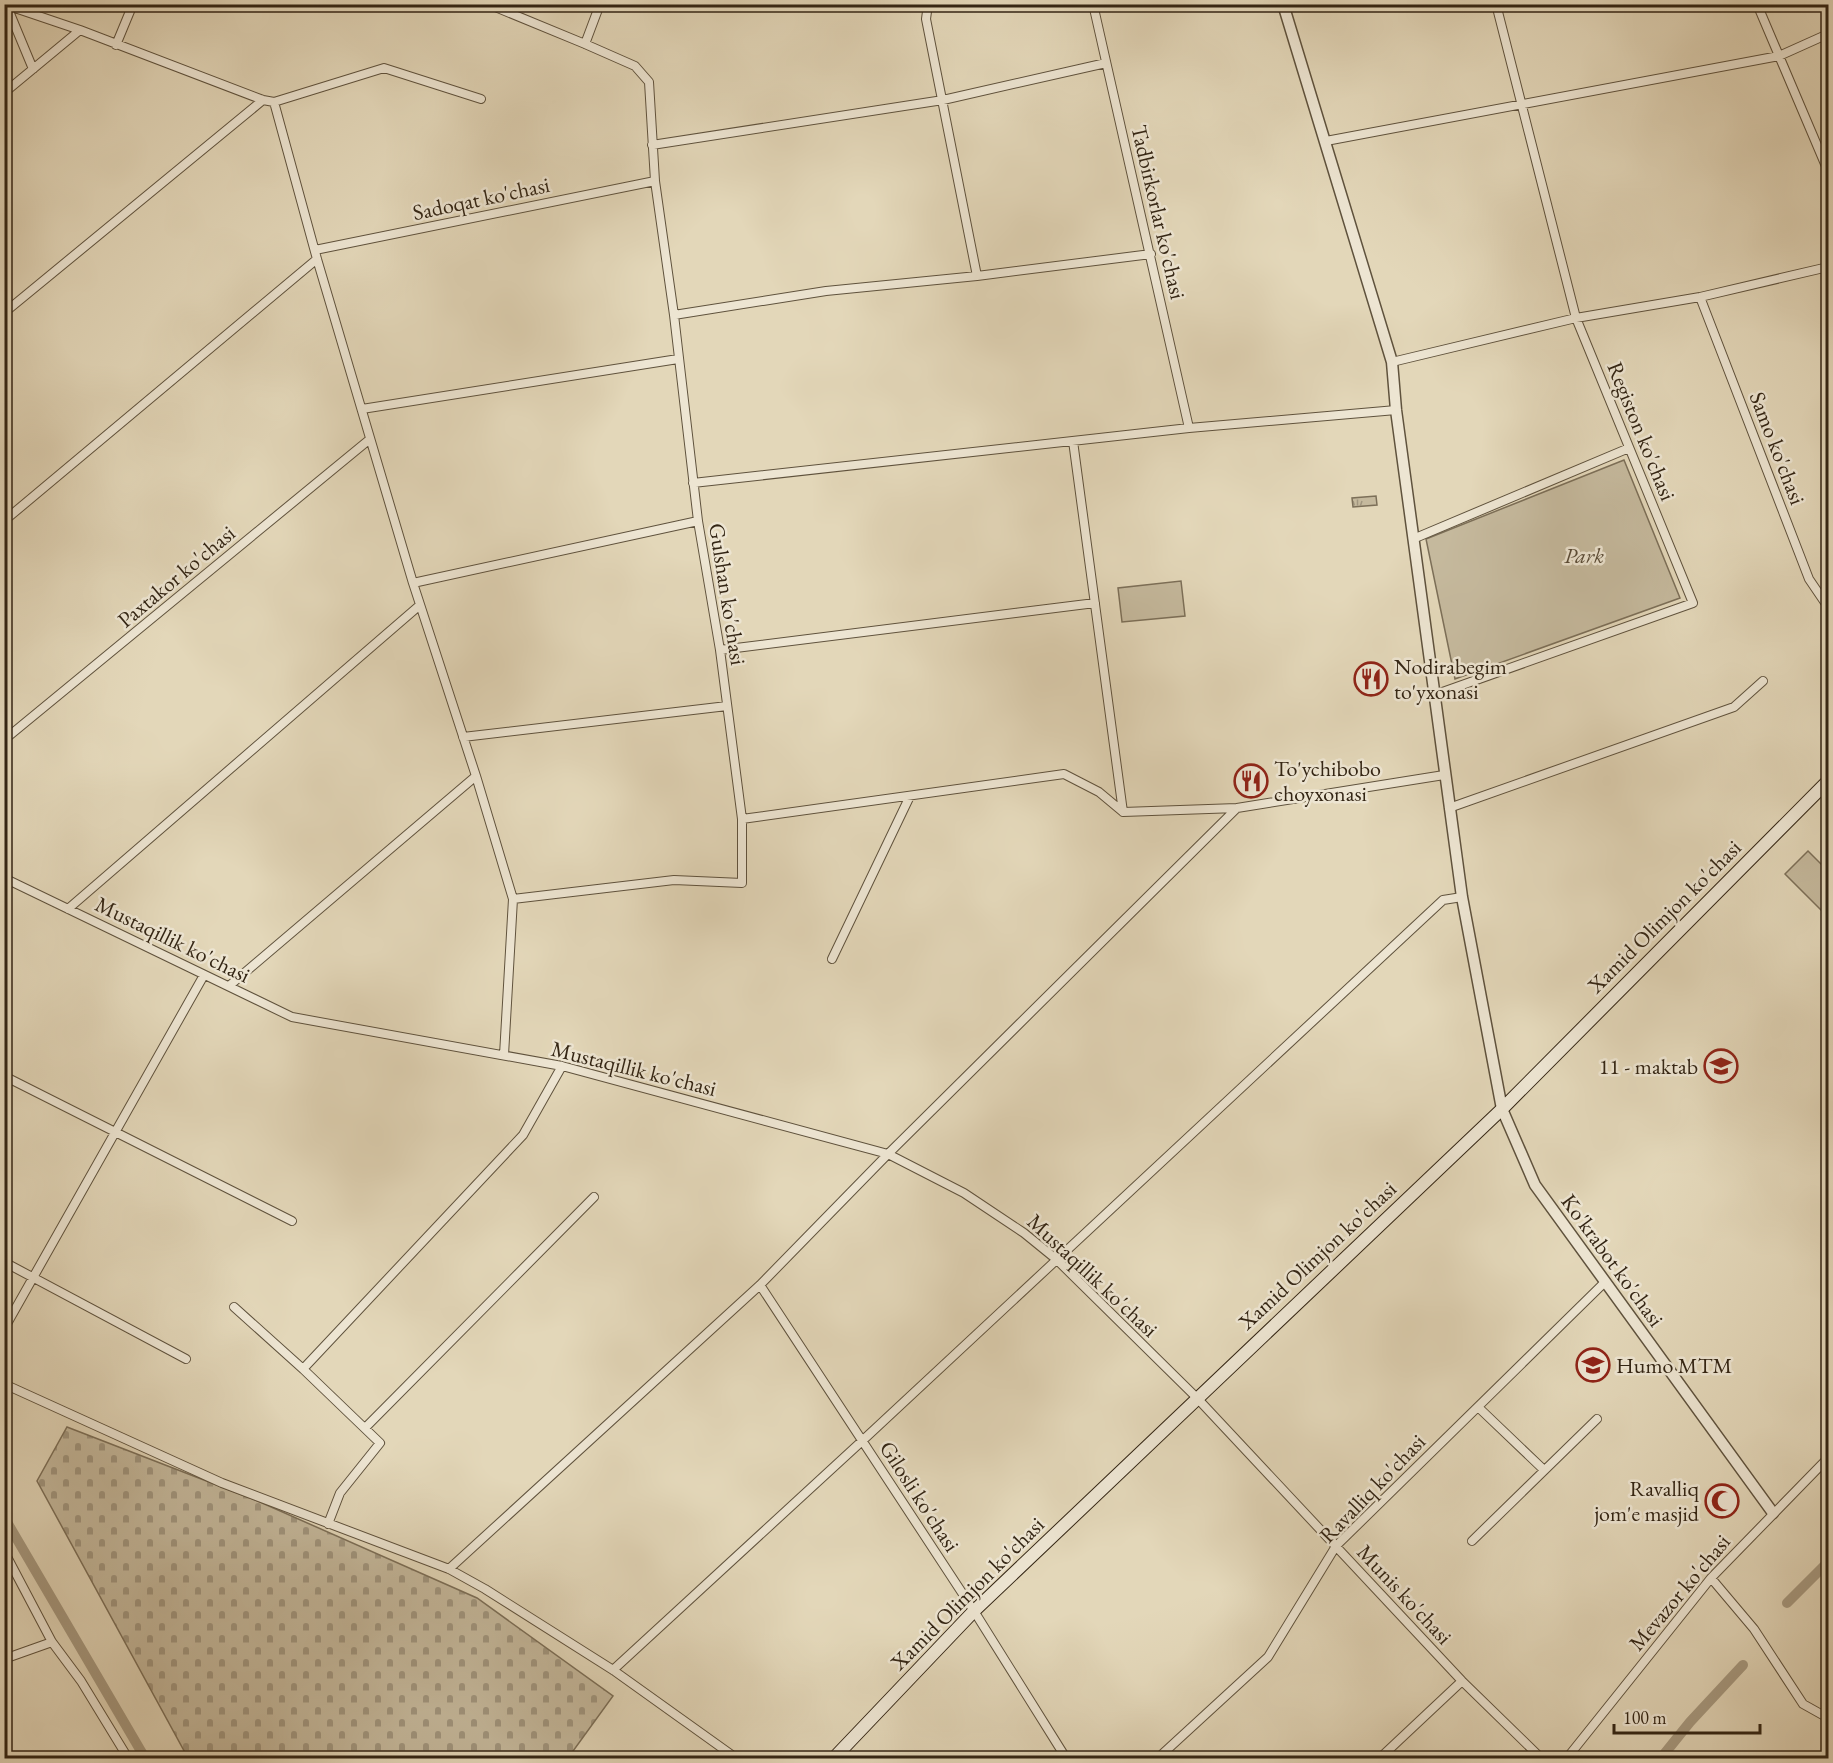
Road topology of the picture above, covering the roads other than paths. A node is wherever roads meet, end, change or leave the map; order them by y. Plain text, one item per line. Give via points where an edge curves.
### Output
1 (133, 4) edge
2 (488, 4) edge
3 (600, 4) edge
4 (928, 4) edge
5 (1093, 4) edge
6 (1283, 4) edge
7 (1496, 4) edge
8 (1757, 4) edge
9 (6, 5) edge
10 (80, 30) junction
11 (1828, 34) edge
12 (585, 44) junction
13 (116, 45) junction
14 (1779, 56) junction
15 (1106, 63) junction
16 (33, 69) junction
17 (4, 93) edge
18 (481, 99) dead end
19 (263, 100) junction
20 (943, 100) junction
21 (274, 102) junction
22 (1521, 105) junction
23 (1326, 141) junction
24 (652, 144) junction
25 (1828, 171) edge
26 (655, 181) junction
27 (1150, 254) junction
28 (316, 255) junction
29 (1828, 267) edge
30 (977, 276) junction
31 (1700, 297) junction
32 (4, 314) edge
33 (674, 315) junction
34 (1576, 318) junction
35 (678, 359) junction
36 (1392, 362) junction
37 (362, 409) junction
38 (1396, 410) junction
39 (1189, 428) junction
40 (370, 439) junction
41 (1073, 441) junction
42 (1629, 448) junction
43 (693, 483) junction
44 (4, 521) edge
45 (698, 521) junction
46 (1413, 539) junction
47 (413, 583) junction
48 (1095, 603) junction
49 (420, 605) junction
50 (1828, 607) edge
51 (720, 650) junction
52 (1763, 681) dead end
53 (1434, 695) junction
54 (727, 706) junction
55 (463, 737) junction
56 (4, 740) edge
57 (1444, 775) junction
58 (476, 776) junction
59 (1828, 781) edge
60 (910, 796) junction
61 (1237, 808) junction
62 (1449, 808) junction
63 (1123, 812) junction
64 (742, 819) junction
65 (4, 878) edge
66 (1462, 897) junction
67 (513, 898) junction
68 (68, 909) junction
69 (832, 959) dead end
70 (204, 975) junction
71 (229, 986) junction
72 (504, 1055) junction
73 (562, 1066) junction
74 (4, 1076) edge
75 (1502, 1109) junction
76 (115, 1133) junction
77 (888, 1154) junction
78 (594, 1197) dead end
79 (292, 1221) dead end
80 (1056, 1259) junction
81 (4, 1262) edge
82 (34, 1278) junction
83 (1605, 1282) junction
84 (760, 1285) junction
85 (234, 1307) dead end
86 (4, 1329) edge
87 (186, 1359) dead end
88 (303, 1369) junction
89 (4, 1384) edge
90 (1197, 1398) junction
91 (1478, 1407) junction
92 (1597, 1419) dead end
93 (365, 1428) junction
94 (862, 1441) junction
95 (1828, 1458) edge
96 (1544, 1470) junction
97 (1773, 1513) junction
98 (328, 1524) junction
99 (1472, 1541) dead end
100 (1336, 1546) junction
101 (4, 1551) edge
102 (449, 1569) junction
103 (1711, 1578) junction
104 (974, 1611) junction
105 (52, 1642) junction
106 (4, 1659) edge
107 (613, 1670) junction
108 (1462, 1681) junction
109 (1828, 1718) edge
110 (128, 1758) edge
111 (736, 1758) edge
112 (834, 1758) edge
113 (1066, 1758) edge
114 (1158, 1758) edge
115 (1380, 1758) edge
116 (1541, 1758) edge
117 (1567, 1758) edge

1 - 13 street
2 - 12 street
3 - 12 street
4 - 20 street via 926,19
5 - 15 street, Tadbirkorlar ko'chasi
6 - 23 street, Ko'krabot ko'chasi
7 - 22 street, Registon ko'chasi
8 - 14 street
9 - 10 street
9 - 16 street
10 - 13 street
10 - 16 street
11 - 14 street
12 - 24 street, Gulshan ko'chasi via 634,66 649,82
13 - 19 street
14 - 22 street
14 - 25 street
15 - 20 street
15 - 27 street, Tadbirkorlar ko'chasi
16 - 17 street
18 - 21 street via 384,68
19 - 21 street
19 - 32 street
20 - 24 street
20 - 30 street
21 - 28 street
22 - 23 street
22 - 34 street, Registon ko'chasi
23 - 36 street, Ko'krabot ko'chasi
24 - 26 street, Gulshan ko'chasi
26 - 28 street, Sadoqat ko'chasi
26 - 33 street, Gulshan ko'chasi
27 - 30 street
27 - 39 street, Tadbirkorlar ko'chasi
28 - 37 street
28 - 44 street
29 - 31 street
30 - 33 street via 826,291
31 - 34 street
31 - 50 street, Samo ko'chasi via 1809,579
33 - 35 street, Gulshan ko'chasi
34 - 36 street
34 - 42 street, Registon ko'chasi
35 - 37 street
35 - 43 street, Gulshan ko'chasi
36 - 38 street, Ko'krabot ko'chasi
37 - 40 street
38 - 39 street
38 - 46 street, Ko'krabot ko'chasi
39 - 41 street
40 - 47 street
40 - 56 street, Paxtakor ko'chasi
41 - 43 street
41 - 48 street
42 - 46 street
42 - 53 street, Registon ko'chasi via 1693,603
43 - 45 street, Gulshan ko'chasi
45 - 47 street
45 - 51 street, Gulshan ko'chasi
46 - 53 street, Ko'krabot ko'chasi
47 - 49 street
48 - 51 street
48 - 63 street
49 - 55 street
49 - 68 street
51 - 54 street, Gulshan ko'chasi
52 - 62 street via 1734,707
53 - 57 street, Ko'krabot ko'chasi
54 - 55 street
54 - 64 street, Gulshan ko'chasi
55 - 58 street
57 - 61 street
57 - 62 street, Ko'krabot ko'chasi
58 - 67 street
58 - 71 street
59 - 75 main road, Xamid Olimjon ko'chasi
60 - 63 street via 1064,774 1099,792
60 - 64 street
60 - 69 street
61 - 63 street
61 - 77 street
62 - 66 street, Ko'krabot ko'chasi
64 - 67 street, Gulshan ko'chasi via 741,883 674,880
65 - 68 street, Mustaqillik ko'chasi
66 - 75 street, Ko'krabot ko'chasi
66 - 80 street via 1443,900
67 - 72 street
68 - 70 street, Mustaqillik ko'chasi
70 - 71 street, Mustaqillik ko'chasi
70 - 76 street
71 - 72 street, Mustaqillik ko'chasi via 292,1017
72 - 73 street, Mustaqillik ko'chasi
73 - 77 street, Mustaqillik ko'chasi
73 - 88 street via 523,1135
74 - 76 street
75 - 83 street, Ko'krabot ko'chasi via 1535,1185
75 - 90 main road, Xamid Olimjon ko'chasi
76 - 79 street
76 - 82 street
77 - 80 street, Mustaqillik ko'chasi via 964,1193
77 - 84 street
78 - 93 street
80 - 90 street, Mustaqillik ko'chasi
80 - 94 street
81 - 82 street
82 - 86 street
82 - 87 street
83 - 91 street, Ravalliq ko'chasi
83 - 97 street, Ko'krabot ko'chasi
84 - 94 street, Gilosli ko'chasi
84 - 102 street
85 - 88 street
88 - 93 street
89 - 98 street via 222,1483
90 - 100 street, Munis ko'chasi
90 - 104 main road, Xamid Olimjon ko'chasi
91 - 96 street
91 - 100 street, Ravalliq ko'chasi
92 - 96 street
93 - 98 street via 380,1443 340,1493
94 - 104 street, Gilosli ko'chasi
94 - 107 street
95 - 97 street, Mevazor ko'chasi
96 - 99 street
97 - 103 street, Mevazor ko'chasi
98 - 102 street
100 - 108 street, Munis ko'chasi
100 - 114 street, Ravalliq ko'chasi via 1268,1657
101 - 105 street
102 - 107 street
103 - 109 street via 1754,1629 1803,1704
103 - 117 street, Mevazor ko'chasi
104 - 112 main road, Xamid Olimjon ko'chasi
104 - 113 street, Gilosli ko'chasi
105 - 106 street
105 - 110 street
107 - 111 street
108 - 115 street
108 - 116 street, Munis ko'chasi

